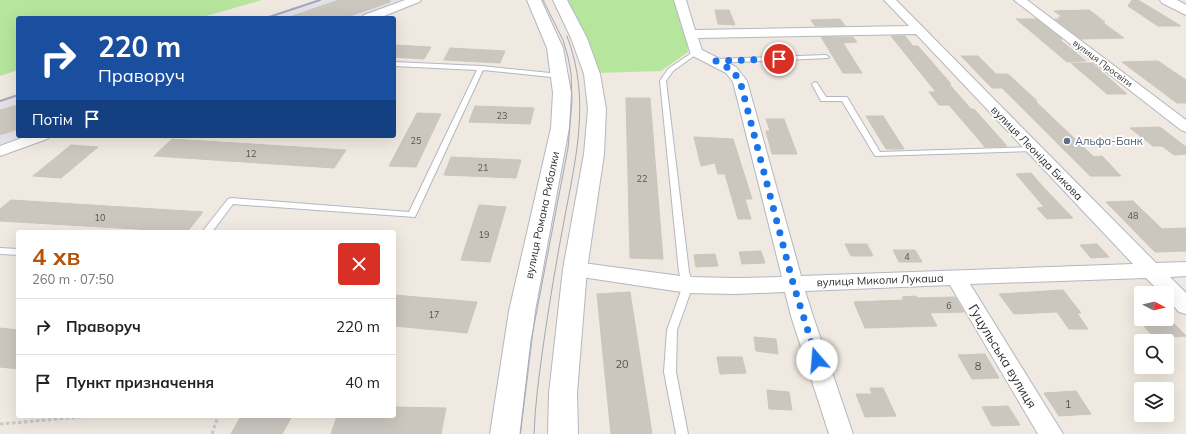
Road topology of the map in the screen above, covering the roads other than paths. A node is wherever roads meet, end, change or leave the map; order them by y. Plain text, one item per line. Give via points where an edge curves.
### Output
1 (415, 0) edge
2 (534, 0) edge
3 (560, 0) edge
4 (680, 0) edge
5 (890, 0) edge
6 (1020, 0) edge
7 (1167, 0) edge
8 (1186, 11) edge
9 (373, 16) edge
10 (918, 30) junction
11 (691, 34) junction
12 (696, 52) junction
13 (826, 57) dead end
14 (716, 61) junction
15 (396, 64) edge
16 (481, 68) junction
17 (560, 76) junction
18 (815, 84) dead end
19 (1186, 127) edge
20 (36, 138) edge
21 (1034, 149) junction
22 (0, 151) edge
23 (209, 230) edge
24 (0, 251) edge
25 (16, 252) edge
26 (575, 269) junction
27 (1186, 269) edge
28 (1150, 270) junction
29 (955, 277) junction
30 (793, 283) junction
31 (688, 285) junction
32 (1186, 306) edge
33 (505, 434) edge
34 (563, 434) edge
35 (682, 434) edge
36 (841, 434) edge
37 (1051, 434) edge

1 - 9 street
2 - 17 main road, вулиця Романа Рибалки via 555,48
3 - 26 main road via 579,38 592,74 597,109 594,154
4 - 11 street
5 - 10 street, вулиця Леоніда Бикова
6 - 19 street, вулиця Просвіти
7 - 8 main road
10 - 11 street
10 - 21 street, вулиця Леоніда Бикова
11 - 12 street
12 - 14 street
12 - 31 lane via 670,70 663,81 684,272
13 - 14 lane
14 - 30 street via 732,70 740,81
15 - 16 lane
16 - 17 lane
16 - 23 lane via 412,214 231,201
17 - 33 main road, вулиця Романа Рибалки via 560,128 522,311
18 - 21 lane via 824,99 844,99 878,154
20 - 22 street
21 - 28 street, вулиця Леоніда Бикова
24 - 25 lane
26 - 31 street, вулиця Миколи Лукаша
26 - 34 main road via 563,393
27 - 28 street, вулиця Миколи Лукаша
28 - 29 street, вулиця Миколи Лукаша
28 - 32 street, вулиця Леоніда Бикова
29 - 30 street, вулиця Миколи Лукаша
29 - 37 street, Гуцульська вулиця
30 - 31 street, вулиця Миколи Лукаша
30 - 36 street
31 - 35 lane via 672,330 670,372

